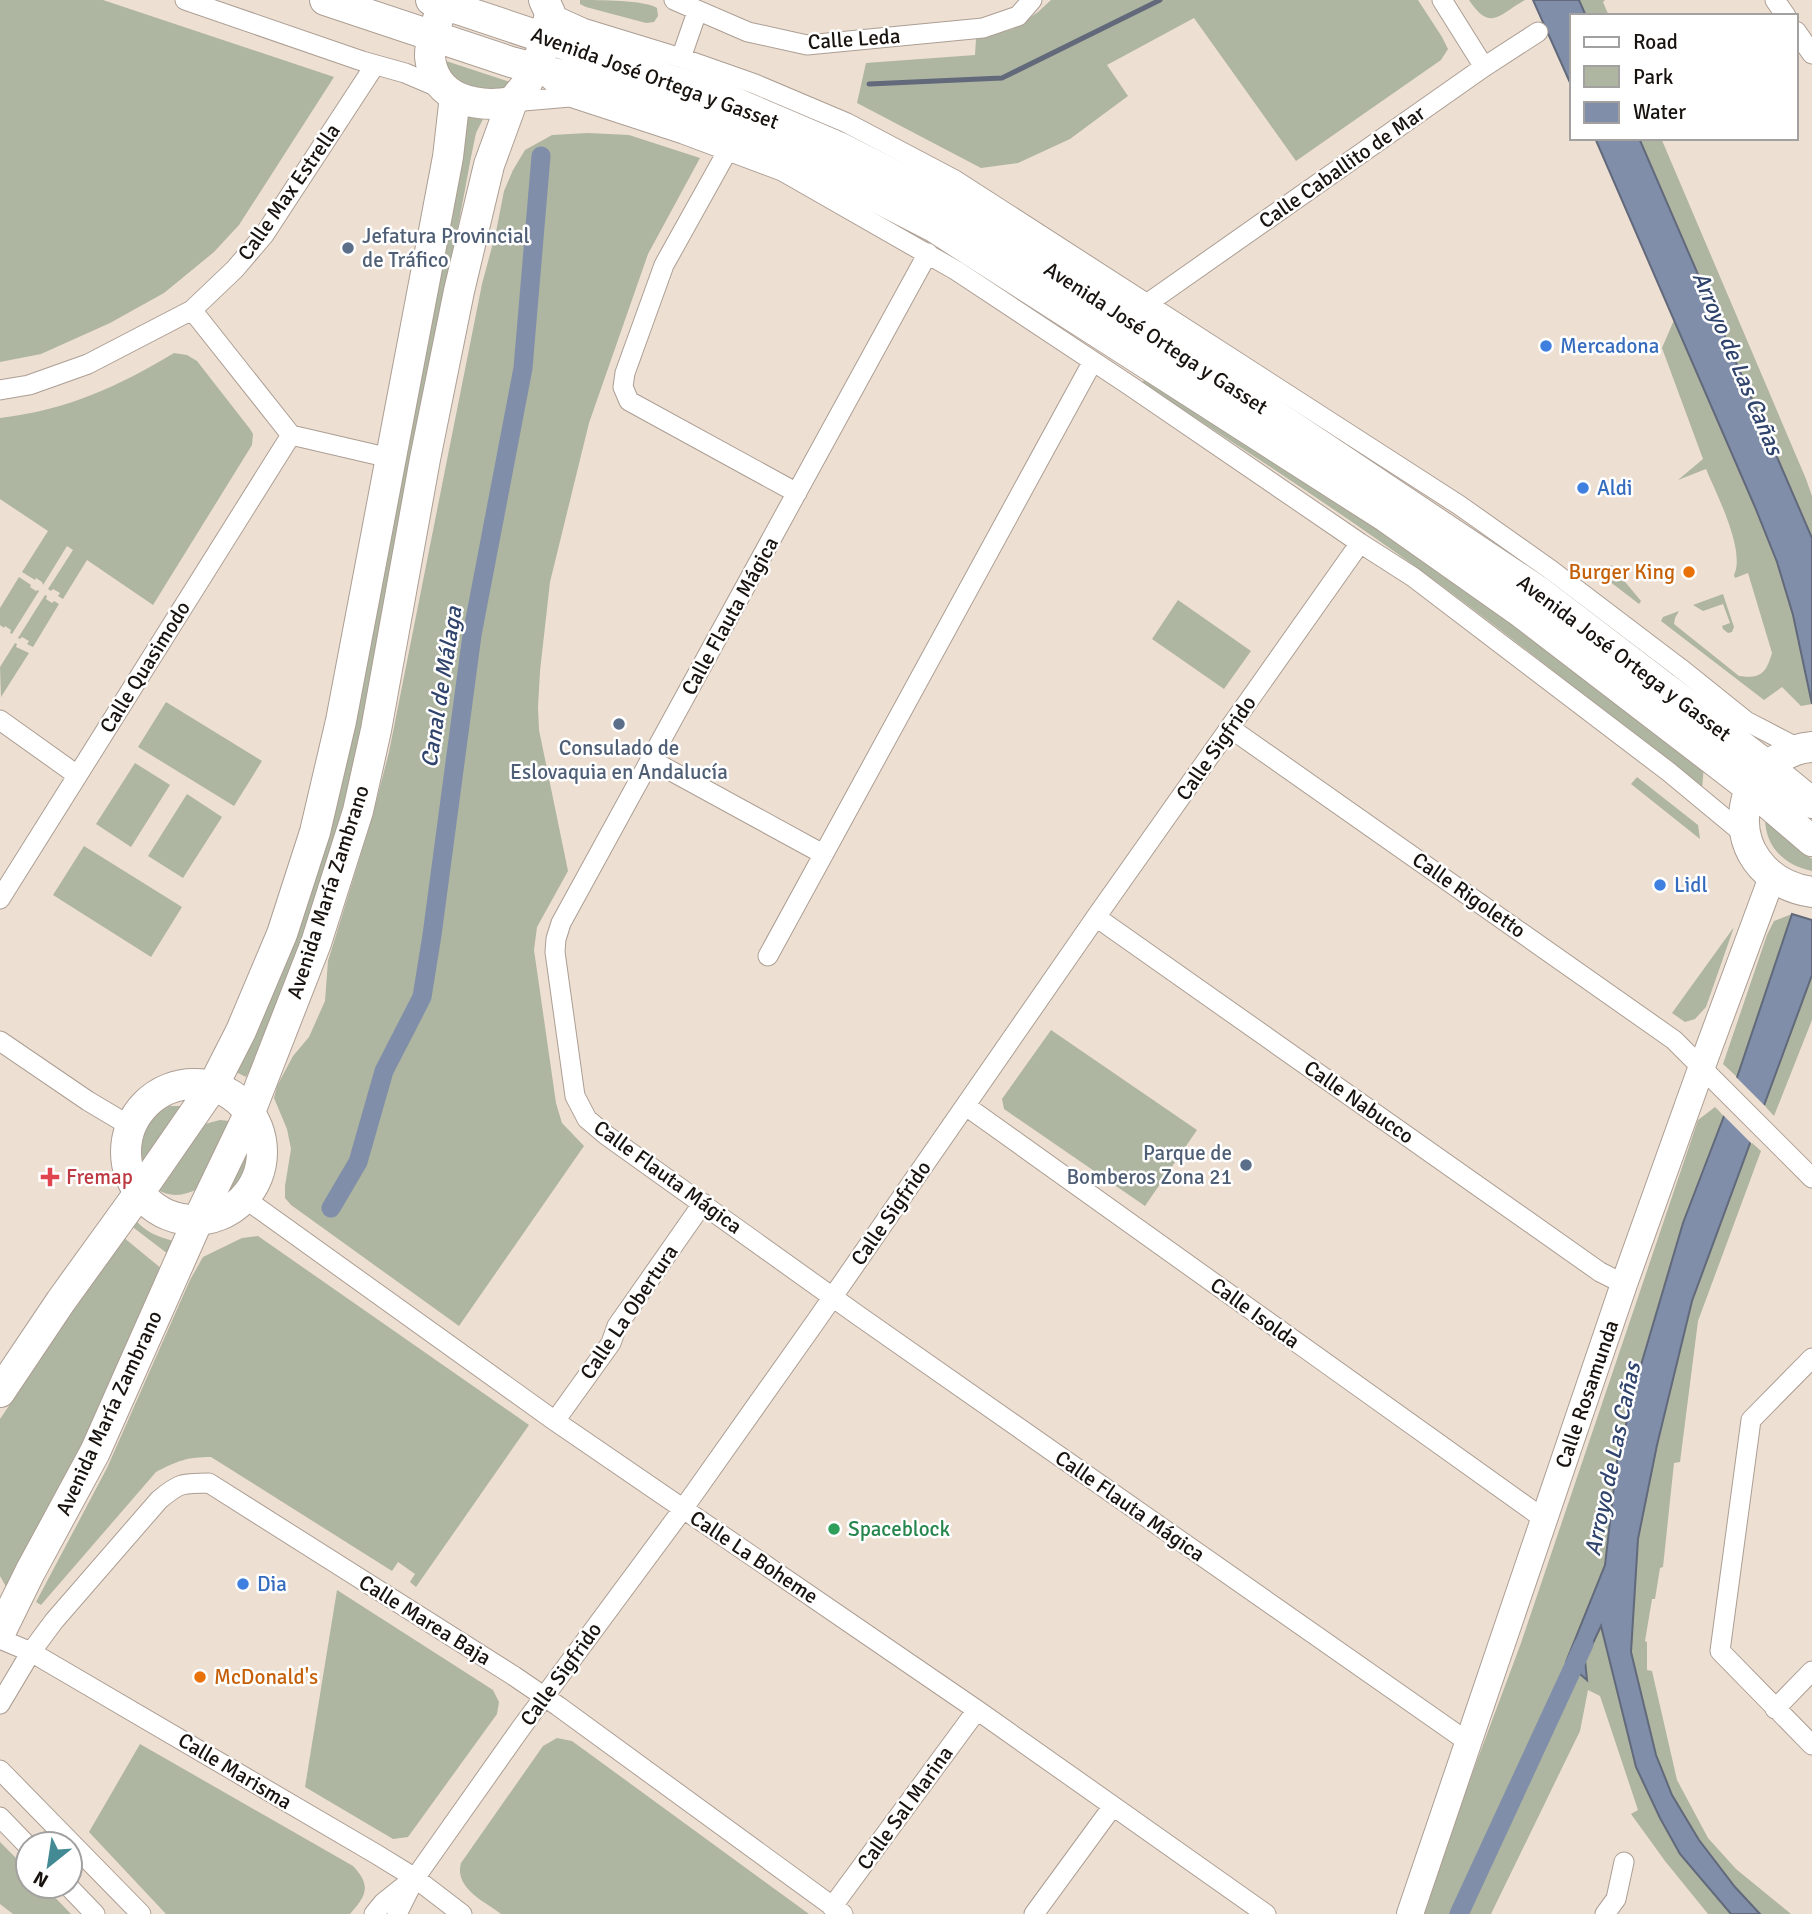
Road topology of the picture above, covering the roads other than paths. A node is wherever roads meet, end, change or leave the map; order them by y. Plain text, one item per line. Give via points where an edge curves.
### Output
1 (185, 0) edge
2 (325, 0) edge
3 (674, 0) edge
4 (1032, 0) edge
5 (1442, 0) edge
6 (439, 1) edge
7 (697, 12) junction
8 (546, 17) edge
9 (1538, 32) dead end
10 (1798, 34) edge
11 (433, 36) junction
12 (1812, 54) edge
13 (681, 58) junction
14 (375, 65) junction
15 (534, 67) junction
16 (1484, 67) junction
17 (451, 94) junction
18 (570, 97) junction
19 (512, 102) junction
20 (728, 150) junction
21 (928, 254) junction
22 (1148, 303) junction
23 (192, 310) junction
24 (1093, 361) junction
25 (0, 390) edge
26 (291, 435) junction
27 (390, 458) junction
28 (797, 493) junction
29 (1360, 543) junction
30 (0, 720) edge
31 (1230, 728) junction
32 (1807, 746) edge
33 (651, 760) junction
34 (78, 775) junction
35 (1758, 777) junction
36 (1812, 803) edge
37 (1745, 835) junction
38 (1812, 841) edge
39 (823, 853) junction
40 (1772, 877) junction
41 (1812, 892) edge
42 (0, 899) edge
43 (1096, 917) junction
44 (768, 956) dead end
45 (0, 1041) edge
46 (1708, 1076) junction
47 (213, 1086) junction
48 (966, 1106) junction
49 (250, 1112) junction
50 (130, 1126) junction
51 (1812, 1178) edge
52 (139, 1193) junction
53 (244, 1198) junction
54 (703, 1203) junction
55 (198, 1220) junction
56 (1624, 1284) junction
57 (833, 1297) junction
58 (1812, 1358) edge
59 (0, 1392) edge
60 (555, 1421) junction
61 (683, 1509) junction
62 (1544, 1520) junction
63 (0, 1636) edge
64 (31, 1652) junction
65 (1812, 1671) edge
66 (544, 1697) junction
67 (0, 1704) edge
68 (1776, 1709) junction
69 (977, 1710) junction
70 (1468, 1742) junction
71 (1812, 1745) edge
72 (0, 1770) edge
73 (1113, 1806) junction
74 (0, 1817) edge
75 (14, 1832) edge
76 (1625, 1861) dead end
77 (415, 1878) junction
78 (82, 1900) edge
79 (838, 1910) edge
80 (1255, 1911) edge
81 (95, 1914) edge
82 (141, 1914) edge
83 (374, 1914) edge
84 (397, 1914) edge
85 (462, 1914) edge
86 (1034, 1914) edge
87 (1410, 1914) edge
88 (1605, 1914) edge

1 - 14 street
2 - 11 main road, Avenida José Ortega y Gasset
3 - 7 street, Calle Leda
4 - 7 street, Calle Leda via 1018,16 982,27 807,45 748,32
5 - 16 street
6 - 8 main road, Avenida José Ortega y Gasset
6 - 11 main road
7 - 13 street
8 - 13 street, Avenida José Ortega y Gasset
8 - 15 main road, Avenida María Zambrano via 542,51
8 - 35 main road, Avenida José Ortega y Gasset via 841,148 939,198 1538,591
9 - 16 street, Calle Caballito de Mar
10 - 12 street
11 - 15 main road, Avenida José Ortega y Gasset
11 - 17 main road via 434,74
13 - 22 street, Avenida José Ortega y Gasset via 847,123 943,173
14 - 17 street
14 - 23 street, Calle Max Estrella via 264,235
15 - 18 street, Avenida José Ortega y Gasset
15 - 19 main road, Avenida María Zambrano
15 - 35 main road, Avenida José Ortega y Gasset via 726,127 934,226 1386,517
16 - 22 street, Calle Caballito de Mar
17 - 19 main road via 473,103
17 - 27 main road, Avenida María Zambrano via 448,157
18 - 19 street, Avenida José Ortega y Gasset
18 - 20 street, Avenida José Ortega y Gasset
19 - 49 main road, Avenida María Zambrano via 489,165 459,291 358,811 316,943
20 - 21 street, Avenida José Ortega y Gasset via 782,171
20 - 28 street via 664,265 623,387 629,401
21 - 24 street, Avenida José Ortega y Gasset
21 - 28 street, Calle Flauta Mágica
22 - 32 street, Avenida José Ortega y Gasset via 1459,505 1562,578 1746,721
23 - 25 street, Calle Max Estrella via 88,365
23 - 26 street
24 - 29 street, Avenida José Ortega y Gasset
24 - 39 street
26 - 27 street
26 - 34 street, Calle Quasimodo
27 - 47 main road, Avenida María Zambrano via 341,721 315,832 282,934
28 - 33 street, Calle Flauta Mágica
29 - 31 street, Calle Sigfrido
29 - 37 street, Avenida José Ortega y Gasset via 1424,586
30 - 34 street
31 - 43 street, Calle Sigfrido
31 - 46 street, Calle Rigoletto via 1674,1040
32 - 35 main road
33 - 39 street
33 - 54 street, Calle Flauta Mágica via 561,923 555,952 575,1096 587,1119
34 - 42 street, Calle Quasimodo
35 - 36 main road, Avenida José Ortega y Gasset
35 - 37 main road via 1744,811
35 - 38 main road, Avenida José Ortega y Gasset
37 - 40 main road via 1754,856
39 - 44 street
40 - 41 main road
40 - 46 main road, Calle Rosamunda
43 - 48 street, Calle Sigfrido
43 - 56 street, Calle Nabucco via 1589,1264
45 - 50 street
46 - 51 street, Calle Rigoletto
46 - 56 main road, Calle Rosamunda
47 - 49 main road via 234,1096
47 - 50 main road via 193,1083 155,1095
47 - 52 main road, Avenida María Zambrano
48 - 57 street, Calle Sigfrido
48 - 62 street, Calle Isolda
49 - 53 main road via 262,1147 261,1165
49 - 55 main road, Avenida María Zambrano
50 - 52 main road via 125,1148
52 - 55 main road via 165,1213
52 - 59 main road, Avenida María Zambrano
53 - 55 main road via 231,1209
53 - 60 street, Calle La Boheme
54 - 57 street, Calle Flauta Mágica
54 - 60 street, Calle La Obertura
55 - 63 main road, Avenida María Zambrano via 94,1452
56 - 62 main road, Calle Rosamunda
57 - 61 street, Calle Sigfrido
57 - 70 street, Calle Flauta Mágica
58 - 68 street via 1751,1420 1720,1651
60 - 61 street, Calle La Boheme
61 - 66 street, Calle Sigfrido
61 - 69 street, Calle La Boheme
62 - 70 main road, Calle Rosamunda
63 - 64 street, Calle Marisma
64 - 66 street, Calle Marea Baja via 159,1500 176,1486 209,1483
64 - 67 street, Calle Marea Baja
64 - 77 street, Calle Marisma
65 - 68 street
66 - 77 street, Calle Sigfrido
66 - 79 street, Calle Marea Baja
68 - 71 street
69 - 73 street, Calle La Boheme
69 - 79 street, Calle Sal Marina
70 - 87 main road, Calle Rosamunda
72 - 82 street
73 - 80 street, Calle La Boheme
73 - 86 street
74 - 75 street
76 - 88 street via 1616,1899
77 - 83 street, Calle Sigfrido
77 - 84 street, Calle Sigfrido
77 - 85 street, Calle Marisma
78 - 81 street

